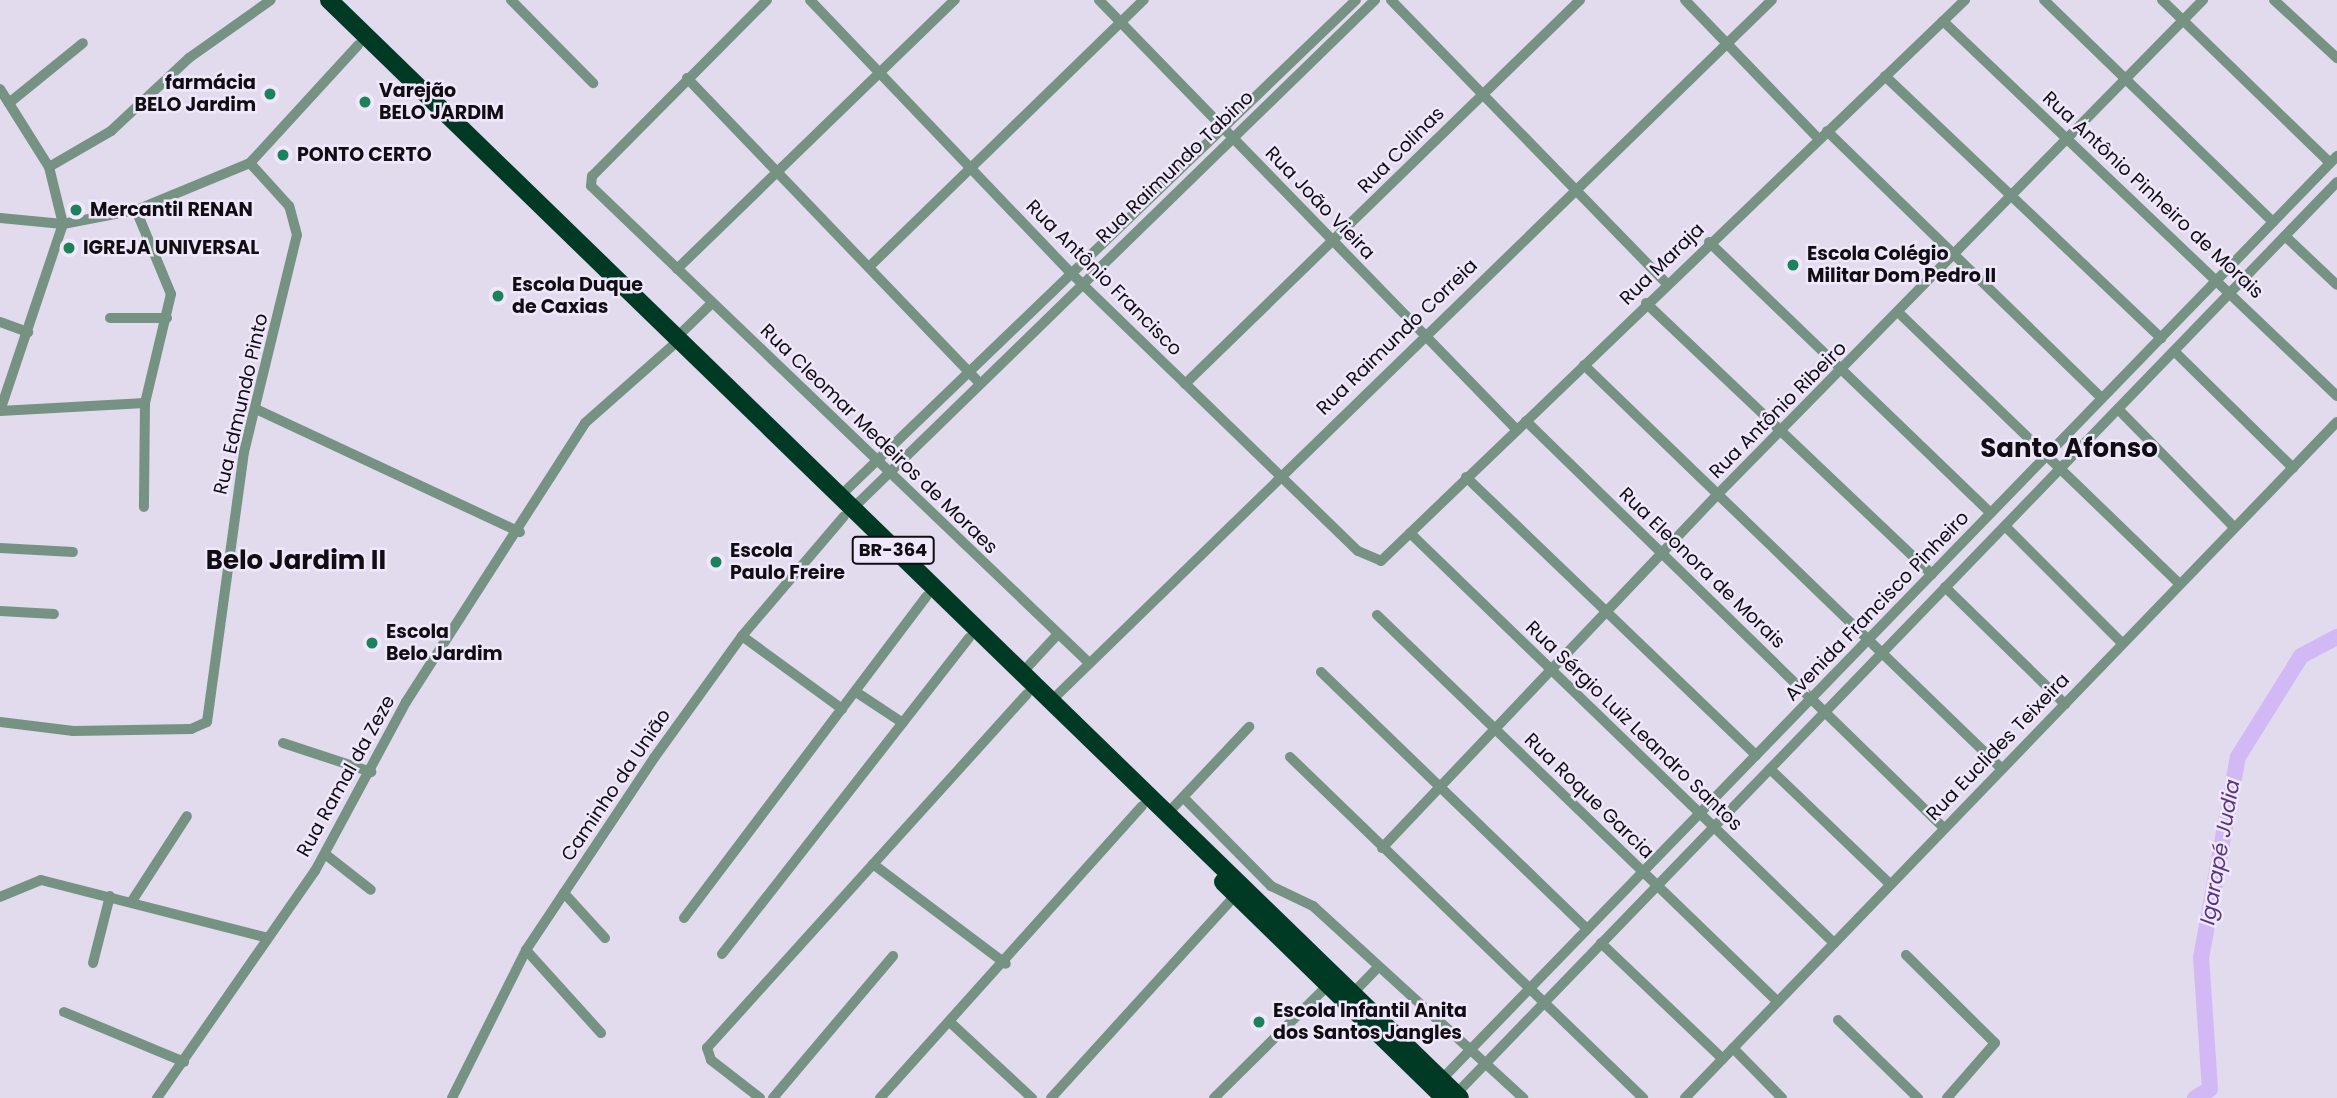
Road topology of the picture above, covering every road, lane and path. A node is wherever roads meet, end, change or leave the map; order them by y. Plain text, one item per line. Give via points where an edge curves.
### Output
1 (271, 0) edge
2 (313, 0) edge
3 (329, 0) edge
4 (511, 0) edge
5 (767, 0) edge
6 (810, 0) edge
7 (955, 0) edge
8 (1099, 0) edge
9 (1144, 0) edge
10 (1356, 0) edge
11 (1375, 0) edge
12 (1391, 0) edge
13 (1580, 0) edge
14 (1685, 0) edge
15 (1772, 0) edge
16 (1965, 0) edge
17 (2044, 0) edge
18 (2162, 0) edge
19 (2203, 0) edge
20 (2274, 0) edge
21 (2183, 20) junction
22 (1943, 21) junction
23 (1121, 23) junction
24 (83, 43) dead end
25 (1726, 44) junction
26 (358, 45) junction
27 (2337, 58) edge
28 (881, 72) junction
29 (1885, 76) junction
30 (687, 78) junction
31 (2126, 81) junction
32 (593, 83) dead end
33 (0, 89) edge
34 (1483, 94) junction
35 (9, 103) junction
36 (1223, 129) junction
37 (1827, 131) junction
38 (1231, 137) junction
39 (1818, 138) junction
40 (2069, 140) junction
41 (2334, 160) edge
42 (250, 163) junction
43 (49, 167) junction
44 (971, 168) junction
45 (778, 172) junction
46 (2337, 182) edge
47 (1577, 190) junction
48 (2013, 196) junction
49 (136, 210) junction
50 (1138, 210) junction
51 (0, 218) edge
52 (1146, 219) junction
53 (2273, 222) junction
54 (63, 224) junction
55 (2285, 236) junction
56 (1333, 242) junction
57 (1709, 243) junction
58 (1955, 257) junction
59 (870, 266) junction
60 (677, 269) junction
61 (1072, 274) junction
62 (2218, 279) junction
63 (1080, 282) junction
64 (1666, 283) junction
65 (2337, 285) edge
66 (2231, 292) junction
67 (1646, 303) junction
68 (710, 304) junction
69 (1899, 313) junction
70 (110, 318) dead end
71 (167, 318) junction
72 (0, 321) edge
73 (28, 332) junction
74 (1424, 334) junction
75 (2161, 338) junction
76 (674, 342) junction
77 (2174, 351) junction
78 (1584, 365) junction
79 (1842, 371) junction
80 (969, 372) junction
81 (979, 383) junction
82 (1185, 384) junction
83 (2337, 396) edge
84 (2102, 398) junction
85 (145, 403) junction
86 (2118, 409) junction
87 (258, 410) junction
88 (0, 411) edge
89 (1526, 421) junction
90 (2337, 422) edge
91 (1517, 430) junction
92 (1780, 432) junction
93 (2048, 455) junction
94 (875, 462) junction
95 (2061, 468) junction
96 (2293, 468) junction
97 (888, 474) junction
98 (1280, 474) junction
99 (1466, 477) junction
100 (1717, 495) junction
101 (144, 506) dead end
102 (845, 507) junction
103 (1991, 513) junction
104 (2004, 526) junction
105 (2234, 527) junction
106 (520, 532) junction
107 (1410, 533) junction
108 (0, 548) edge
109 (73, 552) dead end
110 (1661, 554) junction
111 (1386, 557) joint
112 (1932, 574) junction
113 (2179, 583) junction
114 (1945, 587) junction
115 (927, 596) junction
116 (0, 611) edge
117 (1605, 611) junction
118 (54, 614) dead end
119 (1377, 615) dead end
120 (1058, 634) junction
121 (743, 636) junction
122 (969, 638) junction
123 (1868, 640) junction
124 (2122, 643) junction
125 (1882, 653) junction
126 (1087, 661) junction
127 (1550, 669) junction
128 (1321, 672) dead end
129 (1020, 676) junction
130 (856, 692) junction
131 (1027, 694) junction
132 (1811, 699) junction
133 (1049, 703) junction
134 (2065, 704) junction
135 (842, 709) junction
136 (1825, 712) junction
137 (0, 722) edge
138 (903, 723) junction
139 (1249, 727) dead end
140 (1495, 730) junction
141 (284, 743) dead end
142 (1756, 755) junction
143 (1290, 757) dead end
144 (2001, 768) junction
145 (1770, 769) junction
146 (371, 772) junction
147 (1440, 788) junction
148 (1184, 798) junction
149 (1143, 806) junction
150 (1700, 813) junction
151 (1167, 814) junction
152 (187, 816) dead end
153 (1714, 827) junction
154 (1944, 828) junction
155 (1382, 848) junction
156 (325, 855) junction
157 (873, 864) junction
158 (1643, 872) junction
159 (1890, 884) junction
160 (1657, 886) junction
161 (371, 890) dead end
162 (564, 893) junction
163 (1236, 895) junction
164 (110, 896) junction
165 (0, 897) edge
166 (132, 901) junction
167 (684, 918) dead end
168 (1587, 929) junction
169 (268, 938) junction
170 (605, 938) dead end
171 (1601, 943) junction
172 (1834, 943) junction
173 (526, 950) junction
174 (722, 954) dead end
175 (1306, 955) junction
176 (893, 956) dead end
177 (1906, 956) dead end
178 (93, 963) dead end
179 (1006, 964) junction
180 (1377, 968) junction
181 (1326, 987) junction
182 (1529, 989) junction
183 (1355, 991) junction
184 (1778, 1002) junction
185 (1544, 1003) junction
186 (64, 1012) dead end
187 (1838, 1020) dead end
188 (952, 1024) junction
189 (601, 1033) dead end
190 (1391, 1038) junction
191 (1472, 1047) junction
192 (1732, 1048) junction
193 (1723, 1059) junction
194 (184, 1062) junction
195 (1487, 1062) junction
196 (1442, 1079) junction
197 (1453, 1097) edge
198 (157, 1098) edge
199 (452, 1098) edge
200 (760, 1098) edge
201 (773, 1098) edge
202 (880, 1098) edge
203 (1032, 1098) edge
204 (1051, 1098) edge
205 (1214, 1098) edge
206 (1523, 1098) edge
207 (1643, 1098) edge
208 (1685, 1098) edge
209 (1782, 1098) edge
210 (1918, 1098) edge
211 (1947, 1098) edge

1 - 43 street via 189,58 111,131
2 - 26 highway, BR-364
3 - 76 highway, BR-364
4 - 32 street
5 - 30 street
6 - 28 street, Rua Antônio Francisco
7 - 28 street
8 - 23 street, Rua João Vieira
9 - 23 street
10 - 36 street, Rua Raimundo Tabino
11 - 38 street, Rua Raimundo Tabino
12 - 34 street
13 - 34 street, Rua Colinas
14 - 25 street
15 - 25 street, Rua Raimundo Correia
16 - 22 street, Rua Maraja
17 - 31 street
18 - 21 street
19 - 21 street, Rua Antônio Ribeiro
20 - 27 street
21 - 31 street, Rua Antônio Ribeiro
21 - 41 street
22 - 29 street, Rua Maraja
22 - 40 street, Rua Antônio Pinheiro de Morais
23 - 36 street, Rua João Vieira
23 - 44 street
24 - 35 street
25 - 39 street
25 - 47 street, Rua Raimundo Correia
26 - 42 street
26 - 76 highway, BR-364
28 - 44 street, Rua Antônio Francisco
28 - 45 street
29 - 37 street, Rua Maraja
29 - 48 street
30 - 45 street
30 - 60 street, Rua Cleomar Medeiros de Moraes via 590,181
31 - 40 street, Rua Antônio Ribeiro
31 - 53 street
33 - 35 street
34 - 47 street
34 - 56 street, Rua Colinas
35 - 43 street
36 - 38 street, Rua João Vieira
36 - 50 street, Rua Raimundo Tabino
37 - 39 street, Rua Maraja
37 - 58 street
38 - 52 street, Rua Raimundo Tabino
38 - 56 street, Rua João Vieira
39 - 57 street, Rua Maraja
40 - 48 street, Rua Antônio Ribeiro
40 - 62 street, Rua Antônio Pinheiro de Morais
41 - 53 street, Avenida Francisco Pinheiro
42 - 49 street
42 - 87 street, Rua Edmundo Pinto via 289,206 297,225
43 - 54 street
44 - 59 street
44 - 61 street, Rua Antônio Francisco
45 - 59 street
45 - 60 street
46 - 55 street, Avenida Francisco Pinheiro
47 - 64 street
47 - 74 street, Rua Raimundo Correia
48 - 58 street, Rua Antônio Ribeiro
48 - 75 street
49 - 54 street
49 - 71 street via 170,287
50 - 52 street
50 - 61 street, Rua Raimundo Tabino
51 - 54 street
52 - 63 street, Rua Raimundo Tabino
53 - 62 street, Avenida Francisco Pinheiro
54 - 73 street
55 - 65 street
55 - 66 street, Avenida Francisco Pinheiro
56 - 74 street, Rua João Vieira
56 - 82 street, Rua Colinas
57 - 64 street, Rua Maraja
57 - 79 street
58 - 69 street, Rua Antônio Ribeiro
58 - 84 street
59 - 80 street
60 - 68 street, Rua Cleomar Medeiros de Moraes
61 - 63 street, Rua Antônio Francisco
61 - 80 street, Rua Raimundo Tabino
62 - 66 street, Rua Antônio Pinheiro de Morais
62 - 75 street, Avenida Francisco Pinheiro
63 - 81 street, Rua Raimundo Tabino
63 - 82 street, Rua Antônio Francisco
64 - 67 street, Rua Maraja
66 - 77 street, Avenida Francisco Pinheiro
66 - 83 street, Rua Antônio Pinheiro de Morais
67 - 78 street, Rua Maraja
67 - 92 street
68 - 76 street, Rua Ramal da Zeze
68 - 94 street, Rua Cleomar Medeiros de Moraes
69 - 79 street, Rua Antônio Ribeiro
69 - 93 street
70 - 71 street
71 - 85 street
72 - 73 street
73 - 88 street
74 - 91 street, Rua João Vieira
74 - 98 street, Rua Raimundo Correia
75 - 84 street, Avenida Francisco Pinheiro
76 - 102 highway, BR-364
76 - 106 street, Rua Ramal da Zeze via 592,413
77 - 86 street, Avenida Francisco Pinheiro
77 - 96 street
78 - 89 street, Rua Maraja
78 - 100 street
79 - 92 street, Rua Antônio Ribeiro
79 - 103 street
80 - 81 street
80 - 94 street, Rua Raimundo Tabino
81 - 97 street, Rua Raimundo Tabino
82 - 98 street, Rua Antônio Francisco
84 - 93 street, Avenida Francisco Pinheiro
85 - 88 street
85 - 101 street
86 - 95 street, Avenida Francisco Pinheiro
86 - 105 street
87 - 106 street
87 - 137 street, Rua Edmundo Pinto via 235,503 205,725 73,731
89 - 91 street, Rua Maraja
89 - 110 street, Rua Eleonora de Morais
90 - 96 street, Rua Euclides Teixeira
91 - 99 street, Rua Maraja
92 - 100 street, Rua Antônio Ribeiro
92 - 112 street
93 - 95 street
93 - 103 street, Avenida Francisco Pinheiro
94 - 97 street, Rua Cleomar Medeiros de Moraes
94 - 102 street, Rua Raimundo Tabino
95 - 104 street, Avenida Francisco Pinheiro
95 - 113 street
96 - 105 street, Rua Euclides Teixeira
97 - 102 street, Rua Raimundo Tabino
97 - 120 street, Rua Cleomar Medeiros de Moraes
98 - 111 street, Rua Antônio Francisco via 1364,555
98 - 126 street, Rua Raimundo Correia
99 - 107 street, Rua Maraja
99 - 117 street
100 - 110 street, Rua Antônio Ribeiro
100 - 123 street
102 - 115 highway, BR-364
102 - 121 street, Caminho da União
102 - 129 highway, BR-364
103 - 112 street, Avenida Francisco Pinheiro
104 - 114 street, Avenida Francisco Pinheiro
104 - 124 street
105 - 113 street, Rua Euclides Teixeira
106 - 146 street, Rua Ramal da Zeze via 430,664
107 - 111 street, Rua Maraja
107 - 127 street, Rua Sérgio Luiz Leandro Santos
108 - 109 street
110 - 117 street, Rua Antônio Ribeiro
110 - 132 street, Rua Eleonora de Morais
112 - 123 street, Avenida Francisco Pinheiro
113 - 124 street, Rua Euclides Teixeira
114 - 125 street, Avenida Francisco Pinheiro
114 - 134 street
115 - 122 highway, BR-364
115 - 130 street
116 - 118 street
117 - 127 street, Rua Antônio Ribeiro
117 - 142 street
119 - 140 street, Rua Roque Garcia
120 - 126 street, Rua Cleomar Medeiros de Moraes
120 - 129 street
121 - 135 street
121 - 162 street, Caminho da União
122 - 131 highway, BR-364
122 - 138 street
123 - 125 street
123 - 132 street, Avenida Francisco Pinheiro
124 - 134 street, Rua Euclides Teixeira
125 - 136 street, Avenida Francisco Pinheiro
125 - 144 street
126 - 133 street, Rua Raimundo Correia
127 - 140 street, Rua Antônio Ribeiro
127 - 150 street, Rua Sérgio Luiz Leandro Santos
128 - 147 street
129 - 133 highway, BR-364
130 - 135 street
130 - 138 street
131 - 149 highway, BR-364
131 - 157 street
132 - 136 street, Rua Eleonora de Morais
132 - 142 street, Avenida Francisco Pinheiro
133 - 151 highway, BR-364
134 - 144 street, Rua Euclides Teixeira
135 - 167 street
136 - 145 street, Avenida Francisco Pinheiro
136 - 154 street, Rua Eleonora de Morais
138 - 174 street
139 - 148 street
140 - 147 street, Rua Antônio Ribeiro
140 - 158 street, Rua Roque Garcia
141 - 146 street
142 - 150 street, Avenida Francisco Pinheiro
143 - 155 street
144 - 154 street, Rua Euclides Teixeira
145 - 153 street, Avenida Francisco Pinheiro
145 - 159 street
146 - 156 street, Rua Ramal da Zeze
147 - 155 street, Rua Antônio Ribeiro
147 - 168 street
148 - 151 street
148 - 180 street via 1271,886 1314,906
149 - 163 highway, BR-364
149 - 179 street
150 - 153 street, Rua Sérgio Luiz Leandro Santos
150 - 158 street, Avenida Francisco Pinheiro
151 - 175 highway, BR-364
152 - 166 street
153 - 160 street, Avenida Francisco Pinheiro
153 - 172 street, Rua Sérgio Luiz Leandro Santos
154 - 159 street, Rua Euclides Teixeira
155 - 182 street
156 - 161 street
156 - 169 street, Rua Ramal da Zeze
157 - 179 street
157 - 200 street via 706,1051
158 - 160 street, Rua Roque Garcia
158 - 168 street, Avenida Francisco Pinheiro
159 - 172 street, Rua Euclides Teixeira
160 - 171 street, Avenida Francisco Pinheiro
160 - 184 street, Rua Roque Garcia
162 - 170 street
162 - 173 street, Caminho da União
163 - 175 highway, BR-364
163 - 204 street
164 - 165 street via 41,880
164 - 166 street
164 - 178 street
166 - 169 street
168 - 182 street, Avenida Francisco Pinheiro
169 - 194 street, Rua Ramal da Zeze
171 - 185 street, Avenida Francisco Pinheiro
171 - 193 street
172 - 184 street, Rua Euclides Teixeira
173 - 189 street
173 - 199 street, Caminho da União
175 - 181 highway, BR-364
175 - 183 highway, BR-364
176 - 201 street
177 - 211 street via 1992,1038 1995,1048
179 - 188 street
180 - 183 street
180 - 191 street
181 - 190 highway, BR-364
181 - 205 street
182 - 185 street
182 - 191 street, Avenida Francisco Pinheiro
183 - 190 highway, BR-364
184 - 192 street, Rua Euclides Teixeira
185 - 195 street, Avenida Francisco Pinheiro
185 - 207 street
186 - 194 street
187 - 210 street
188 - 202 street
188 - 203 street
190 - 196 highway, BR-364
190 - 197 highway, BR-364
191 - 195 street
191 - 196 street, Avenida Francisco Pinheiro
192 - 193 street, Rua Euclides Teixeira
192 - 209 street
193 - 208 street, Rua Euclides Teixeira
194 - 198 street, Rua Ramal da Zeze
195 - 197 street, Avenida Francisco Pinheiro
195 - 206 street
196 - 197 highway, BR-364

